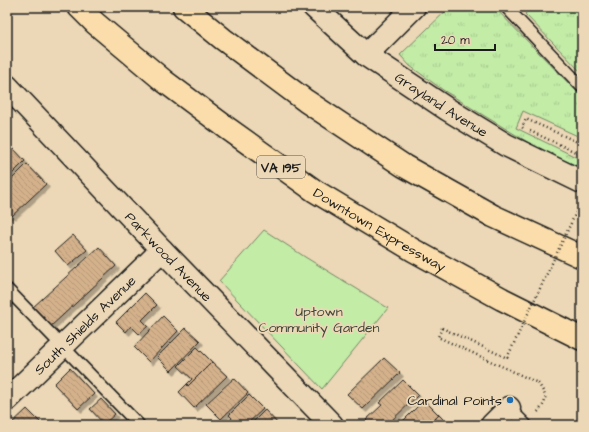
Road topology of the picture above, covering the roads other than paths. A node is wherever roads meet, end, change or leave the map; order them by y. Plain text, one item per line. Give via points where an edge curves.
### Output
1 (79, 7) edge
2 (184, 7) edge
3 (314, 7) edge
4 (414, 7) edge
5 (506, 7) edge
6 (366, 55) junction
7 (7, 86) edge
8 (582, 87) edge
9 (582, 182) edge
10 (162, 250) junction
11 (582, 257) edge
12 (7, 289) edge
13 (502, 299) junction
14 (582, 339) edge
15 (63, 347) junction
16 (582, 348) edge
17 (7, 400) edge
18 (509, 408) joint
19 (139, 425) edge
20 (332, 425) edge
21 (492, 425) edge
22 (526, 425) edge

1 - 13 highway, Downtown Expressway / VA 195 via 164,81 315,191 413,250
2 - 11 highway via 222,39 306,101 404,166 493,216
3 - 6 street, Grayland Avenue
4 - 6 street
5 - 8 lane
6 - 9 street, Grayland Avenue via 506,145
7 - 10 street, Parkwood Avenue
10 - 15 street, South Shields Avenue
10 - 20 street, Parkwood Avenue
12 - 15 lane
13 - 14 highway, Downtown Expressway / VA 195
13 - 16 highway
15 - 17 street, South Shields Avenue
15 - 19 lane
18 - 21 street
18 - 22 lane

